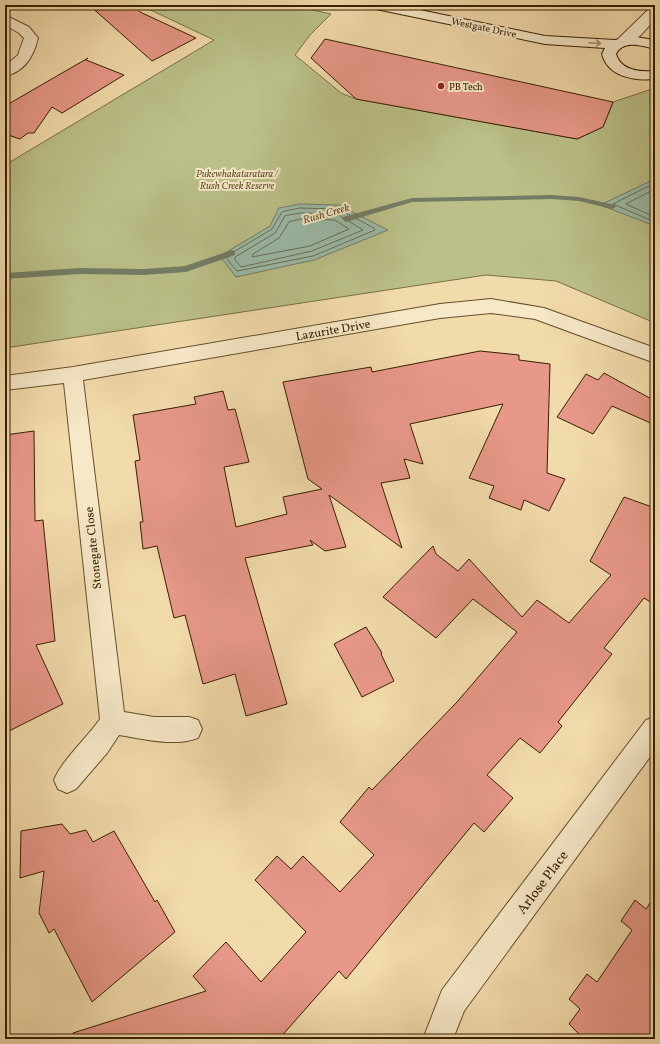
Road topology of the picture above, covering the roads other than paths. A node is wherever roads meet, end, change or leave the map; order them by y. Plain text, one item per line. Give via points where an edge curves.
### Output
1 (376, 5) edge
2 (655, 14) edge
3 (5, 19) edge
4 (545, 40) junction
5 (620, 43) junction
6 (655, 45) edge
7 (619, 69) junction
8 (5, 72) edge
9 (655, 75) edge
10 (655, 356) edge
11 (73, 374) junction
12 (5, 383) edge
13 (113, 722) junction
14 (189, 729) dead end
15 (655, 729) edge
16 (67, 780) dead end
17 (438, 1039) edge

1 - 4 street, Westgate Drive
2 - 5 street
3 - 8 street via 24,30 31,38 28,51 21,62
4 -> 5 street, Westgate Drive
4 - 7 street, Westgate Drive
5 - 6 street, Westgate Drive via 639,41
5 - 7 street via 610,50 609,57
7 - 9 street, Westgate Drive via 639,75
10 - 11 street, Lazurite Drive via 537,313 491,306 440,311
11 - 12 street, Lazurite Drive
11 - 13 street, Stonegate Close
13 - 14 street via 154,729
13 - 16 street
15 - 17 street, Arlose Place via 453,1001

